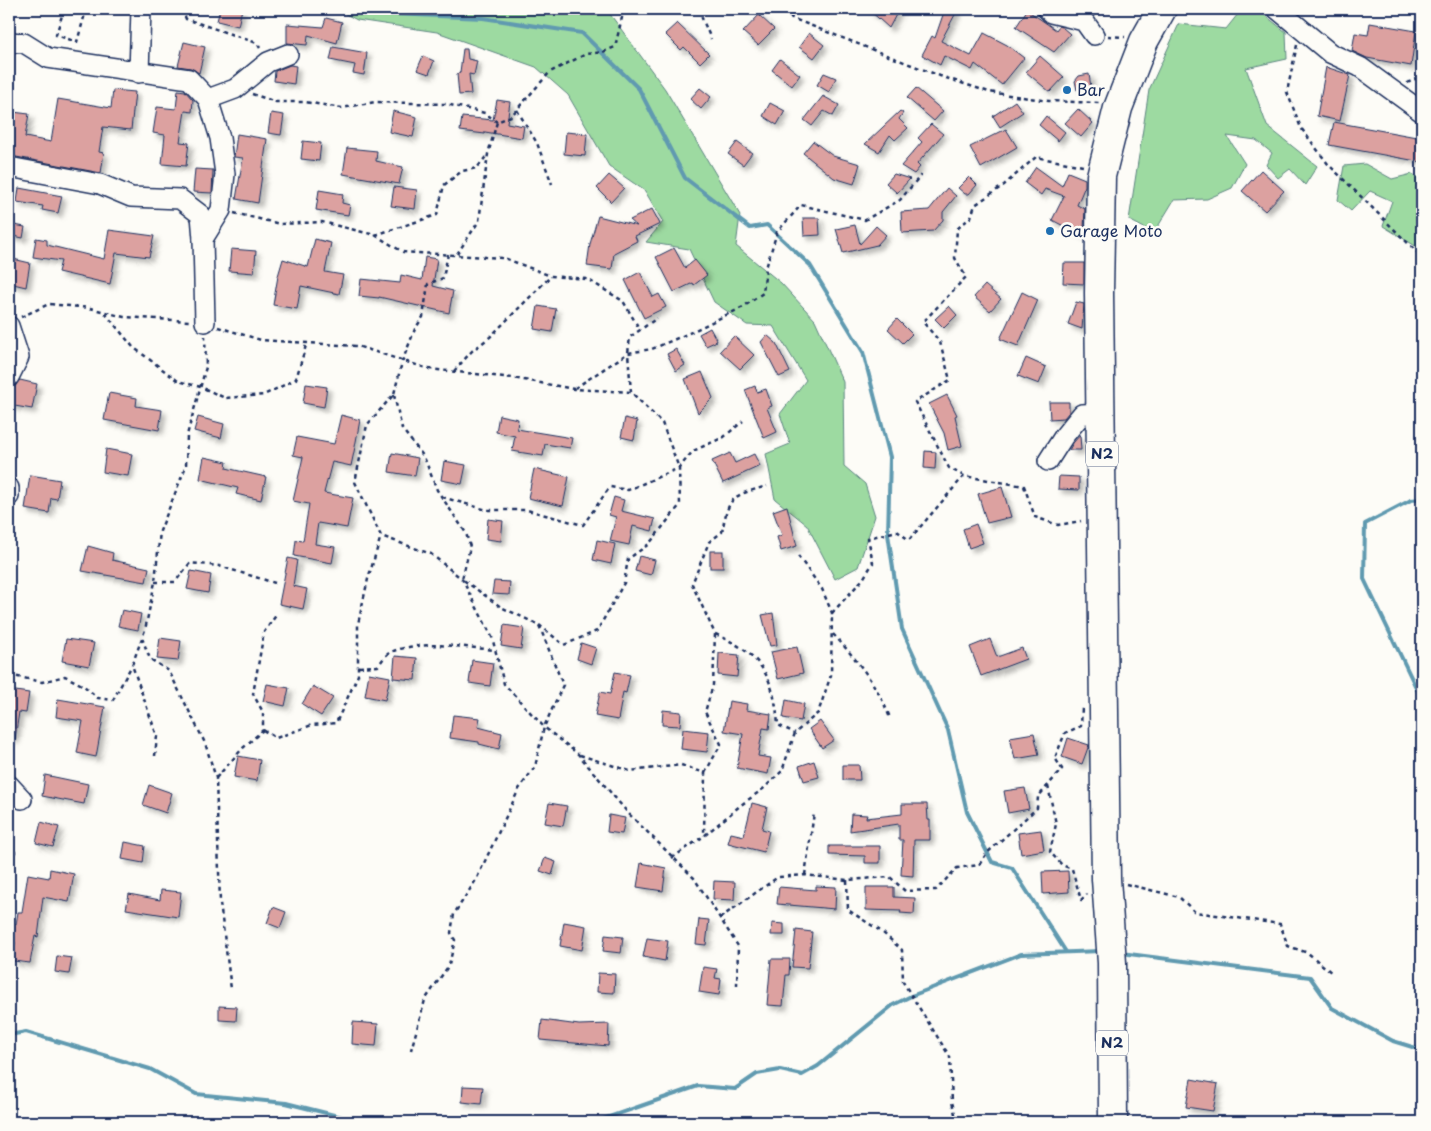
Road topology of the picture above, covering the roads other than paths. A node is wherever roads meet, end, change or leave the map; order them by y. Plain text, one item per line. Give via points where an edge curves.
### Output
1 (141, 9) edge
2 (1047, 9) edge
3 (1162, 9) edge
4 (1277, 9) edge
5 (1094, 35) road end
6 (9, 42) edge
7 (288, 54) dead end
8 (139, 73) junction
9 (208, 99) junction
10 (1422, 112) edge
11 (9, 168) edge
12 (203, 239) junction
13 (205, 322) road end
14 (9, 326) edge
15 (9, 377) edge
16 (1101, 413) junction
17 (1048, 461) dead end
18 (9, 488) edge
19 (9, 496) edge
20 (9, 785) edge
21 (22, 799) dead end
22 (1113, 1122) edge

1 - 8 street
2 - 5 street via 1051,13 1084,21
3 - 16 highway, N2 via 1144,41 1118,108 1102,176 1098,292
4 - 10 street via 1330,53 1360,66
6 - 8 street via 24,43 48,58
7 - 9 street via 268,62 235,89
8 - 9 street via 189,78
9 - 12 street via 220,138 225,174 220,210
11 - 12 street via 100,184 131,197 180,199 201,216
12 - 13 street
14 - 15 street via 18,357
16 - 17 street via 1082,414
16 - 22 highway, N2 via 1106,879 1112,964
18 - 19 street
20 - 21 street

